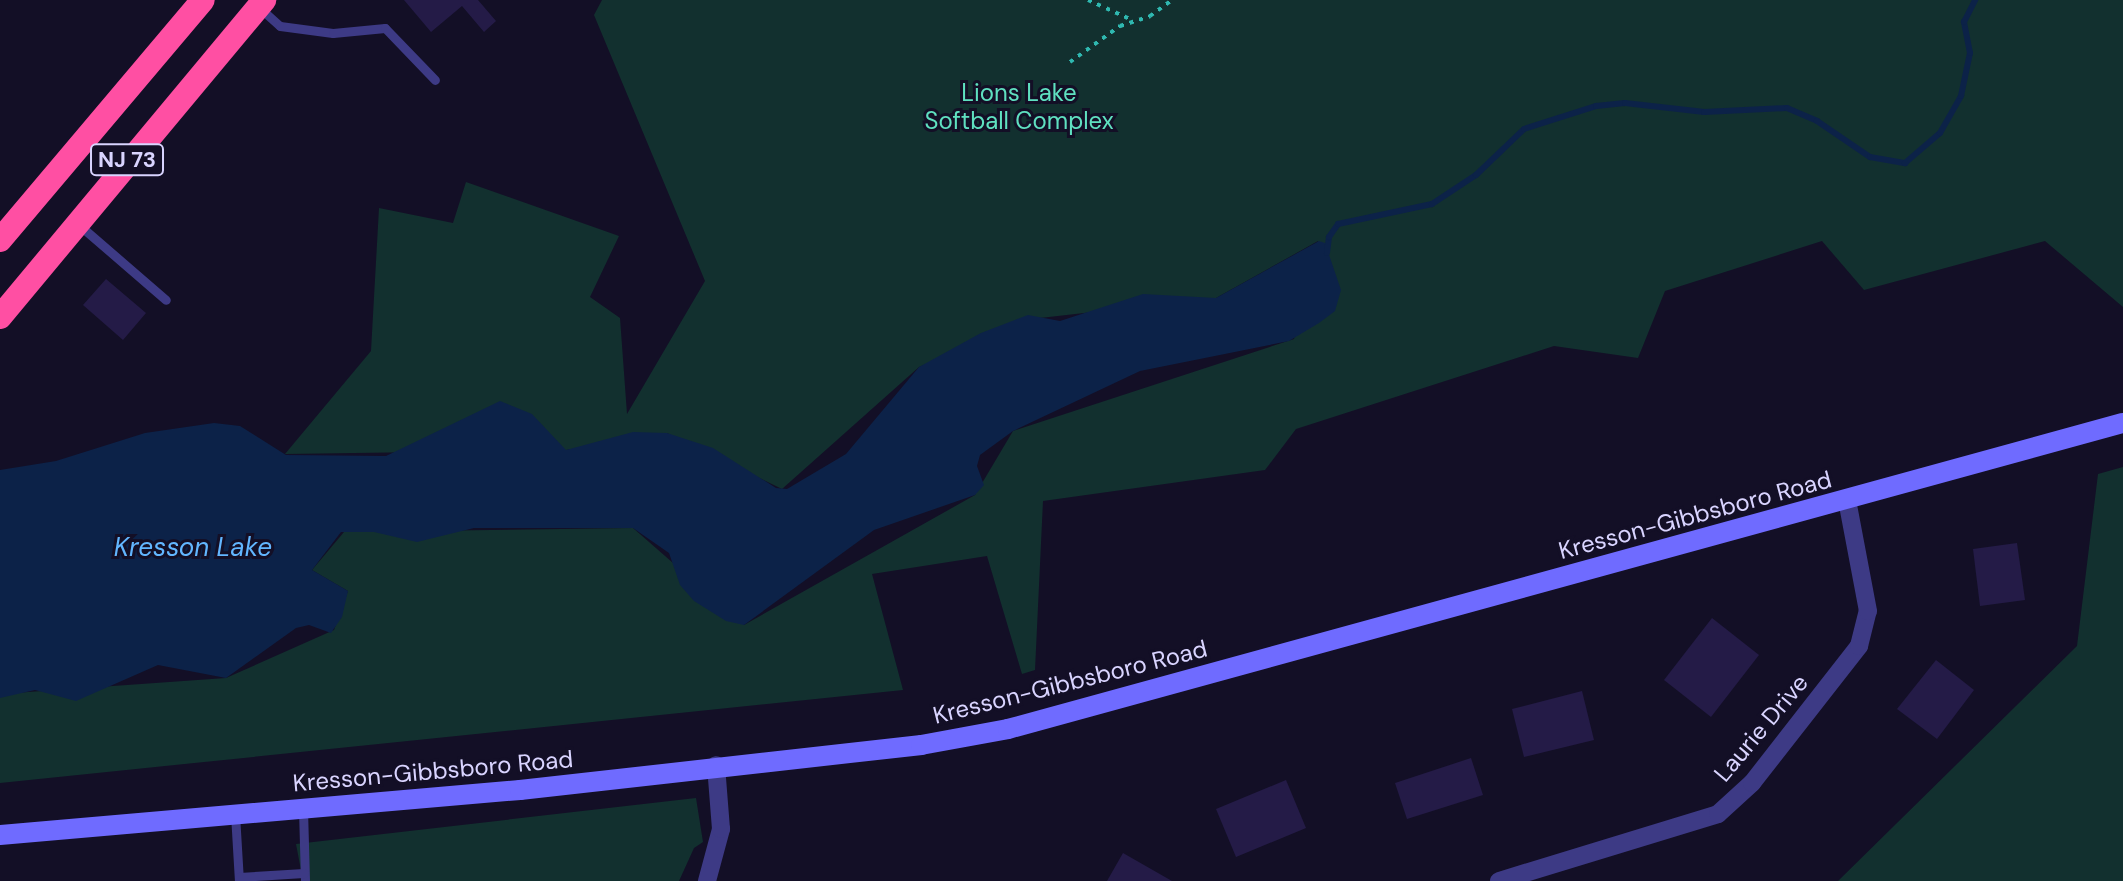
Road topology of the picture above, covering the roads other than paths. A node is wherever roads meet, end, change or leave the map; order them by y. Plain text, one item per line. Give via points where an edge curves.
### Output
1 (203, 0) edge
2 (261, 4) edge
3 (435, 80) dead end
4 (75, 222) junction
5 (0, 240) edge
6 (166, 300) dead end
7 (0, 317) edge
8 (2123, 423) edge
9 (1847, 500) junction
10 (716, 765) junction
11 (303, 809) junction
12 (235, 814) junction
13 (0, 835) edge
14 (305, 877) edge
15 (239, 879) edge
16 (707, 881) edge
17 (1499, 881) edge

1 - 5 highway, NJ 73
2 - 3 lane via 280,26 333,33 385,28
2 - 4 highway, NJ 73
4 - 6 lane
4 - 7 highway, NJ 73
8 - 9 street, Kresson-Gibbsboro Road
9 - 10 street, Kresson-Gibbsboro Road via 1039,721 921,745
9 - 17 street, Laurie Drive via 1868,611 1859,646 1752,783 1718,814
10 - 11 street, Kresson-Gibbsboro Road via 520,790
10 - 16 street via 721,829
11 - 12 street, Kresson-Gibbsboro Road
11 - 14 lane
12 - 13 street, Kresson-Gibbsboro Road
12 - 15 lane
14 - 15 lane

